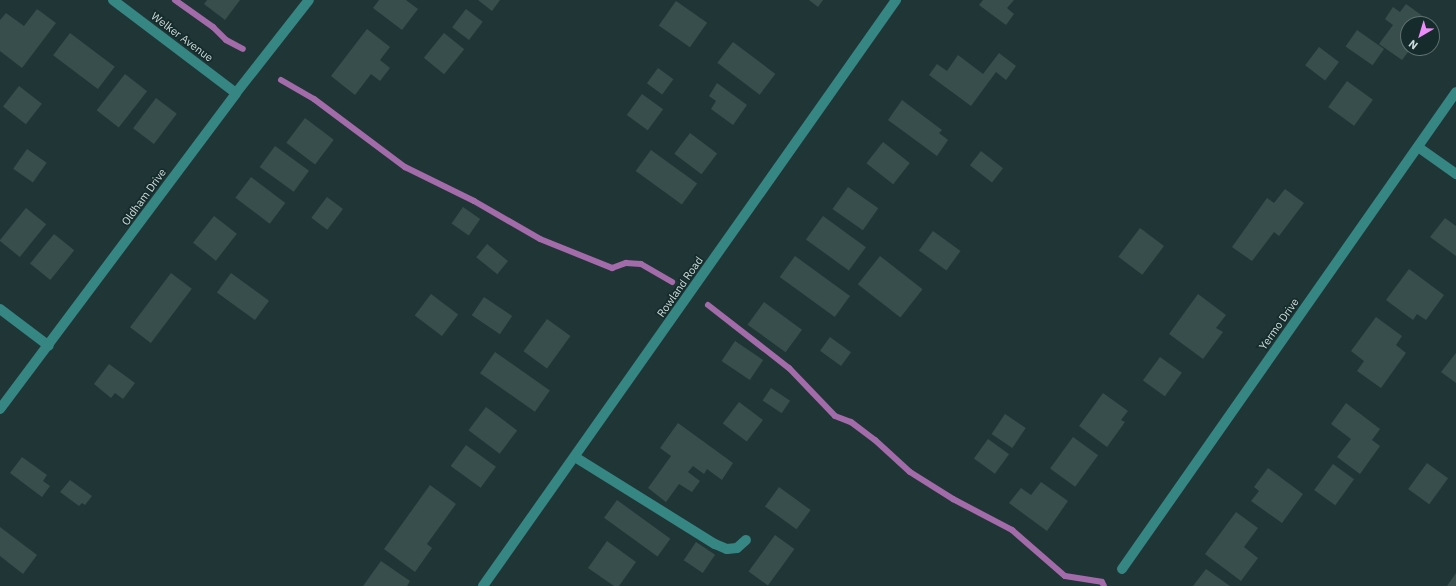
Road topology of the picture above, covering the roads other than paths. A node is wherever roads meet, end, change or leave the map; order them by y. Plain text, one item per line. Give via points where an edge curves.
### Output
1 (113, 0) edge
2 (309, 0) edge
3 (896, 0) edge
4 (1456, 92) edge
5 (236, 93) junction
6 (1418, 146) junction
7 (1456, 174) edge
8 (0, 309) edge
9 (49, 346) junction
10 (0, 409) edge
11 (574, 457) junction
12 (746, 540) dead end
13 (1122, 569) dead end
14 (483, 586) edge

1 - 5 street, Welker Avenue
2 - 5 street, Oldham Drive
3 - 11 street, Rowland Road
4 - 6 street, Yermo Drive
5 - 9 street, Oldham Drive
6 - 7 street
6 - 13 street, Yermo Drive
8 - 9 street
9 - 10 street, Oldham Drive
11 - 12 street via 715,544 737,548
11 - 14 street, Rowland Road

